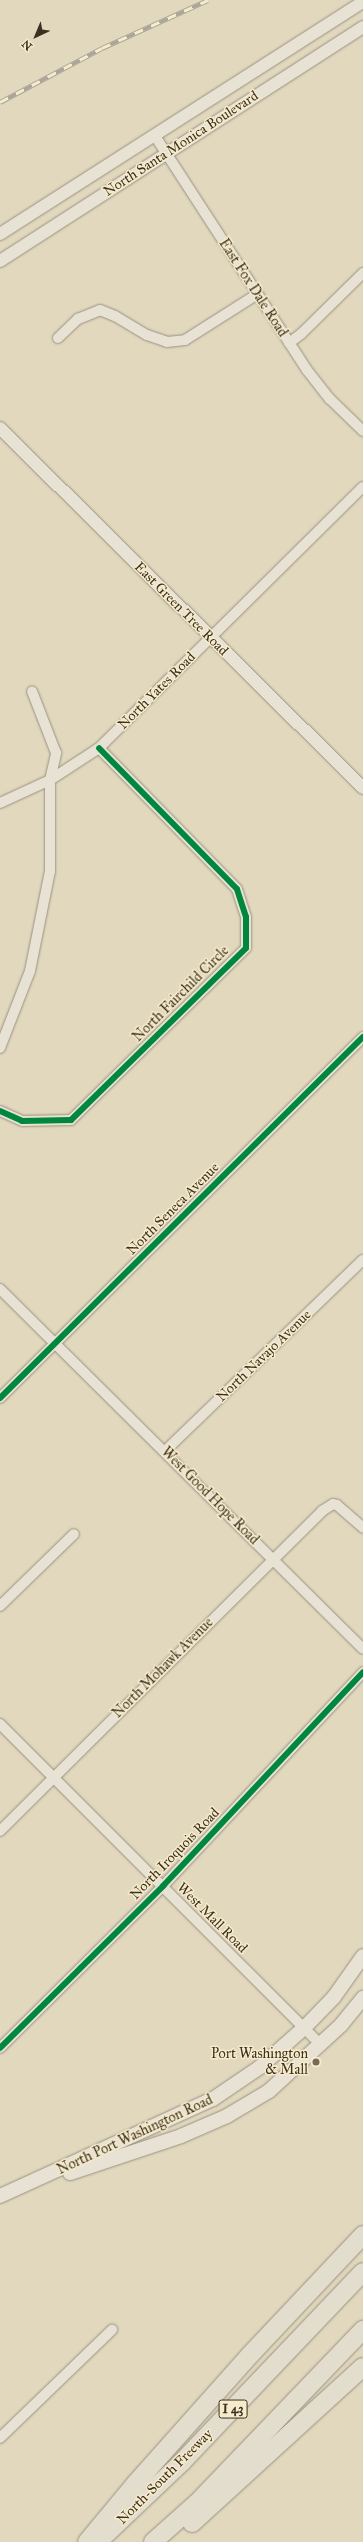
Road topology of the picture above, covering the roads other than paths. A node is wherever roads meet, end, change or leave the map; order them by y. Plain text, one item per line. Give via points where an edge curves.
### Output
1 (363, 2) edge
2 (363, 27) edge
3 (155, 136) junction
4 (167, 153) junction
5 (0, 234) edge
6 (0, 261) edge
7 (363, 273) edge
8 (256, 295) junction
9 (58, 338) dead end
10 (289, 343) junction
11 (0, 428) edge
12 (363, 431) edge
13 (363, 487) edge
14 (210, 638) junction
15 (32, 691) dead end
16 (99, 748) junction
17 (50, 780) junction
18 (363, 788) edge
19 (0, 803) edge
20 (363, 1037) edge
21 (0, 1048) edge
22 (0, 1111) edge
23 (363, 1260) edge
24 (0, 1289) edge
25 (55, 1344) junction
26 (0, 1398) edge
27 (165, 1451) junction
28 (363, 1528) edge
29 (74, 1534) dead end
30 (272, 1559) junction
31 (0, 1606) edge
32 (363, 1649) edge
33 (363, 1672) edge
34 (0, 1724) edge
35 (53, 1777) junction
36 (0, 1831) edge
37 (163, 1886) junction
38 (363, 1956) edge
39 (363, 1998) edge
40 (304, 2028) junction
41 (321, 2045) junction
42 (0, 2048) edge
43 (20, 2188) junction
44 (0, 2196) edge
45 (363, 2236) edge
46 (363, 2272) edge
47 (112, 2330) dead end
48 (363, 2330) edge
49 (363, 2367) edge
50 (0, 2438) edge
51 (87, 2542) edge
52 (98, 2542) edge
53 (153, 2542) edge
54 (170, 2542) edge

1 - 3 street, North Santa Monica Boulevard
2 - 4 street, North Santa Monica Boulevard
3 - 4 street, East Fox Dale Road
3 - 5 street, North Santa Monica Boulevard
4 - 6 street, North Santa Monica Boulevard
4 - 8 street, East Fox Dale Road
7 - 10 street
8 - 9 street via 185,340 167,342 146,335 100,310 78,319
8 - 10 street, East Fox Dale Road
10 - 12 street, East Fox Dale Road via 330,399
11 - 14 street, East Green Tree Road
13 - 14 street, North Yates Road
14 - 16 street, North Yates Road
14 - 18 street, East Green Tree Road
15 - 17 street via 56,753
16 - 17 street, North Yates Road
16 - 22 street, North Fairchild Circle via 237,889 246,917 246,948 71,1120 22,1121
17 - 19 street, North Yates Road
17 - 21 street via 50,871 30,971
20 - 25 street, North Seneca Avenue
23 - 27 street, North Navajo Avenue
24 - 25 street, West Good Hope Road
25 - 26 street, North Seneca Avenue
25 - 27 street, West Good Hope Road
27 - 30 street, West Good Hope Road
28 - 30 street, North Mohawk Avenue via 344,1509 332,1504
29 - 31 street
30 - 32 street, West Good Hope Road
30 - 35 street, North Mohawk Avenue
33 - 37 street, North Iroquois Road
34 - 35 street, West Mall Road
35 - 36 street, North Mohawk Avenue
35 - 37 street, West Mall Road
37 - 40 street, West Mall Road
37 - 42 street, North Iroquois Road
38 - 40 main road, North Port Washington Road via 334,1997
39 - 41 main road, North Port Washington Road
40 - 41 street, West Mall Road
40 - 43 main road, North Port Washington Road via 260,2067 213,2100
41 - 43 main road, North Port Washington Road via 268,2091 227,2116 174,2139
43 - 44 main road, North Port Washington Road
45 - 51 highway via 250,2355
46 - 52 highway, North-South Freeway / I 43 via 182,2462
47 - 50 street
48 - 53 highway, I 43 via 197,2503
49 - 54 highway

